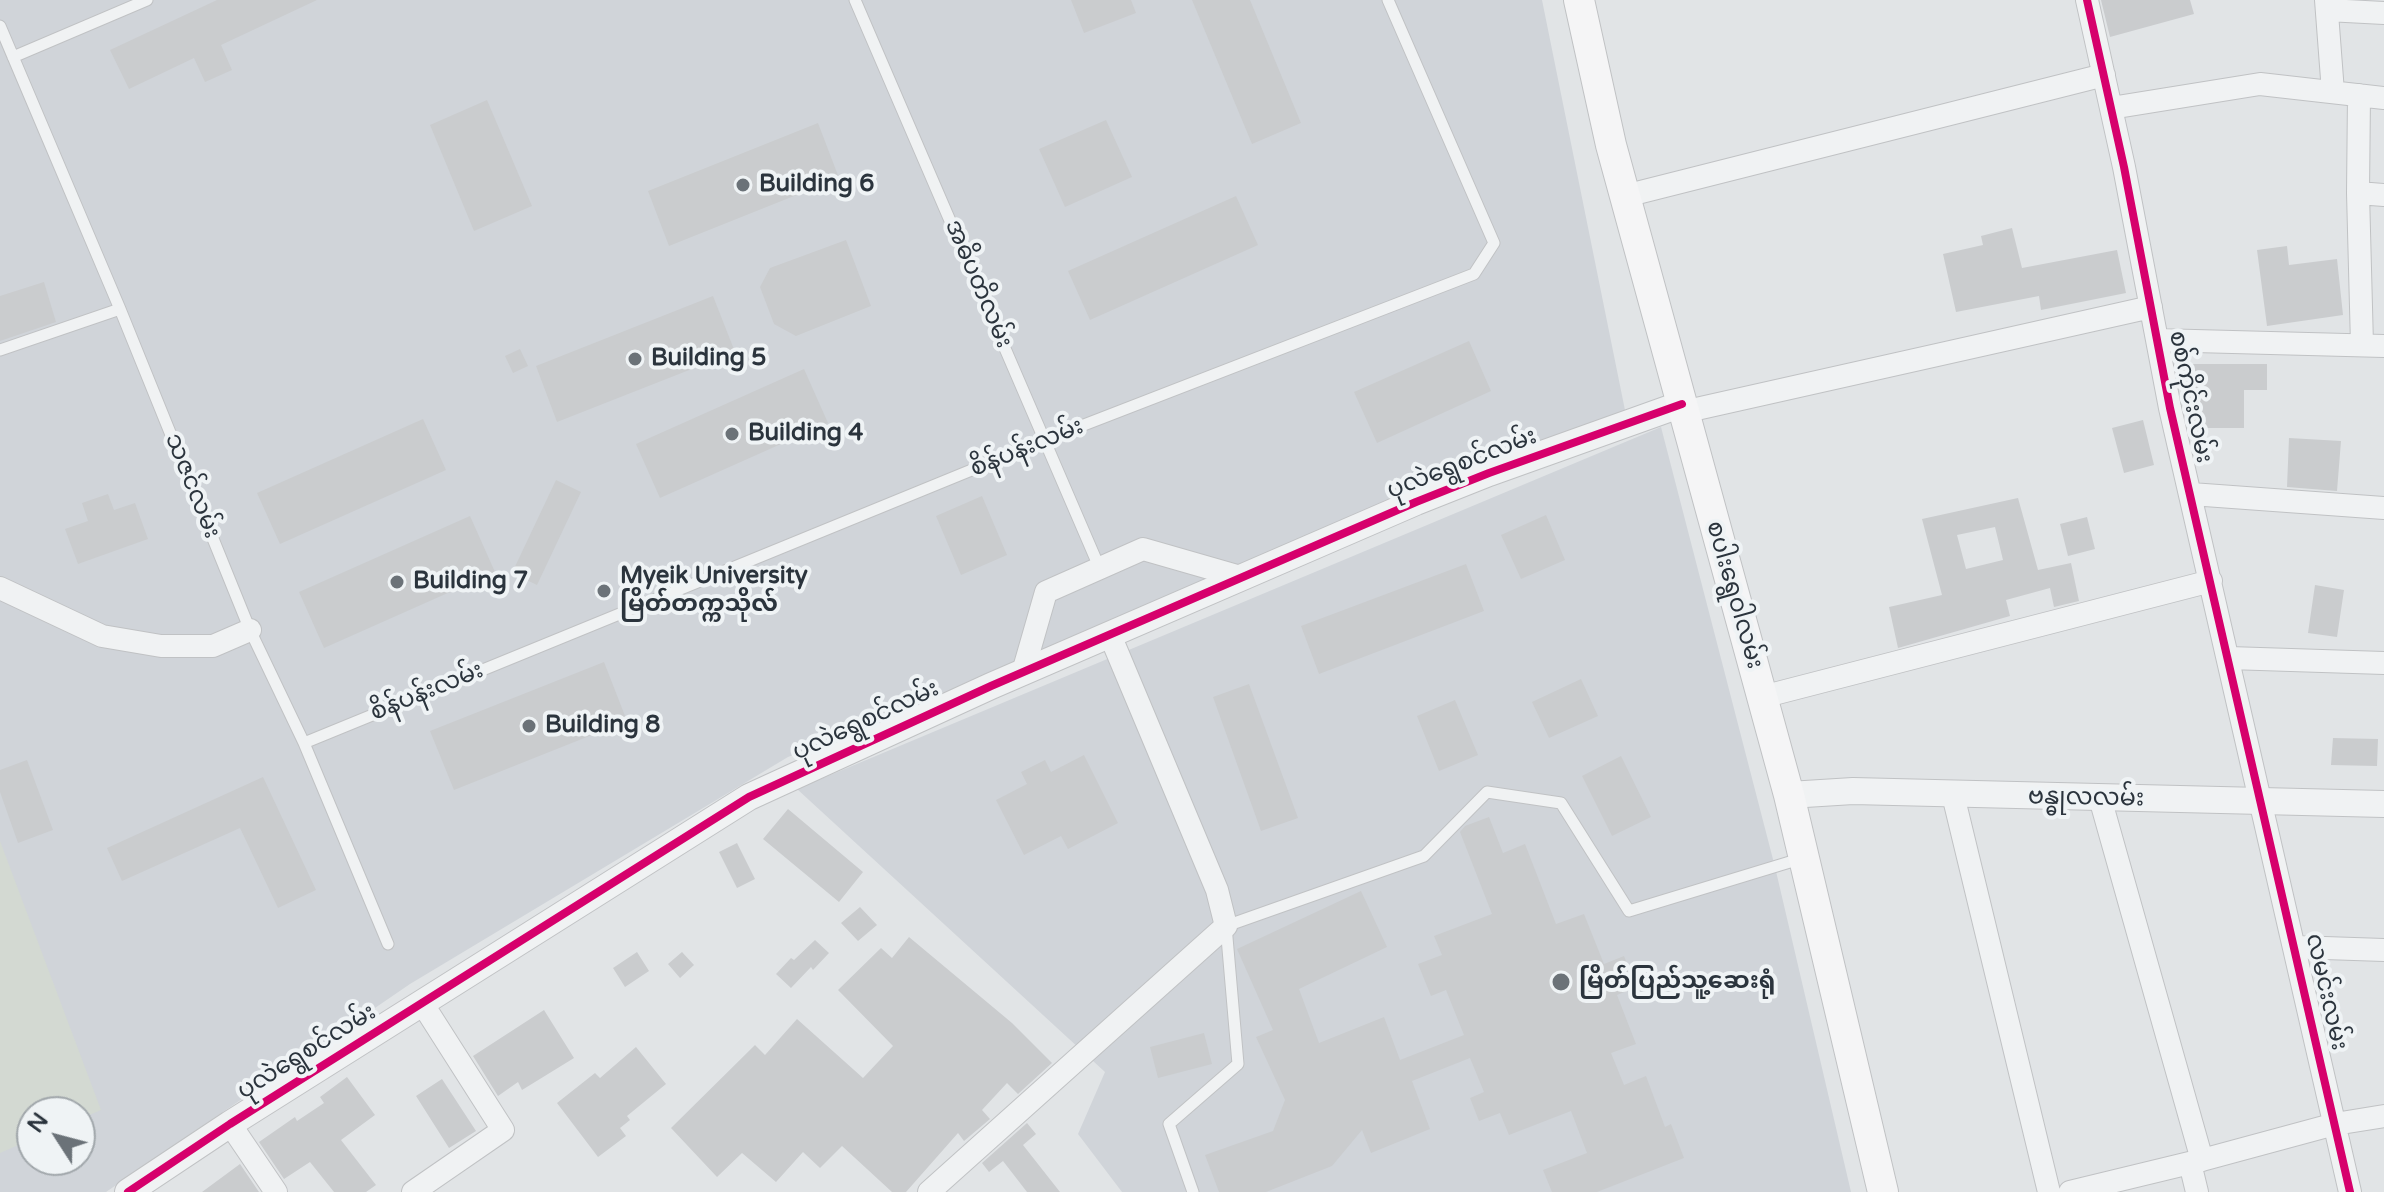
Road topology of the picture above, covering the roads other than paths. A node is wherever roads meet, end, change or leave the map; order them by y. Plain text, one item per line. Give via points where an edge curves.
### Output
1 (147, 0) edge
2 (855, 0) edge
3 (1388, 0) edge
4 (1579, 0) edge
5 (2087, 0) edge
6 (2327, 5) edge
7 (2384, 13) edge
8 (0, 26) edge
9 (13, 57) junction
10 (2104, 75) junction
11 (2333, 92) junction
12 (2359, 95) junction
13 (2384, 98) edge
14 (2111, 108) junction
15 (2358, 193) junction
16 (2384, 195) edge
17 (1625, 196) junction
18 (2151, 307) junction
19 (120, 309) junction
20 (2157, 340) junction
21 (2373, 346) edge
22 (0, 350) edge
23 (1682, 408) junction
24 (1045, 440) junction
25 (2191, 494) junction
26 (2384, 508) edge
27 (1100, 569) junction
28 (1244, 578) junction
29 (2211, 581) junction
30 (0, 588) edge
31 (250, 630) junction
32 (1110, 635) junction
33 (2229, 658) junction
34 (2384, 663) edge
35 (1023, 672) junction
36 (1762, 697) junction
37 (304, 743) junction
38 (1789, 795) junction
39 (1953, 795) junction
40 (2100, 798) junction
41 (2262, 800) junction
42 (2384, 804) edge
43 (1803, 858) junction
44 (1226, 926) junction
45 (388, 944) dead end
46 (2295, 947) junction
47 (2384, 950) edge
48 (422, 1003) junction
49 (2384, 1116) edge
50 (230, 1124) junction
51 (2335, 1124) junction
52 (2196, 1162) junction
53 (128, 1192) edge
54 (276, 1192) edge
55 (413, 1192) edge
56 (929, 1192) edge
57 (1193, 1192) edge
58 (1883, 1192) edge
59 (2049, 1192) edge
60 (2070, 1192) edge
61 (2197, 1192) edge
62 (2350, 1192) edge

1 - 9 lane
2 - 24 lane, အဓိပတိလမ်း
3 - 24 lane, စိန်ပန်းလမ်း via 1494,243 1474,274
4 - 17 main road, စပါးရွေဝါလမ်း
5 - 10 street, စစ်ကိုင်းလမ်း
6 - 7 street
6 - 11 street
8 - 9 lane, သဇင်လမ်း
9 - 19 lane, သဇင်လမ်း
10 - 14 street, စစ်ကိုင်းလမ်း
10 - 17 street
11 - 12 street
11 - 14 street via 2260,84
12 - 13 street
12 - 15 street
14 - 18 street, စစ်ကိုင်းလမ်း
15 - 16 street
15 - 21 street
17 - 23 main road, စပါးရွေဝါလမ်း
18 - 20 street, စစ်ကိုင်းလမ်း
18 - 23 street
19 - 22 lane
19 - 31 lane, သဇင်လမ်း
20 - 21 street
20 - 25 street, စစ်ကိုင်းလမ်း
23 - 28 street, ပုလဲရွေစင်လမ်း via 1489,473
23 - 36 main road, စပါးရွေဝါလမ်း
24 - 27 lane, အဓိပတိလမ်း
24 - 37 lane, စိန်ပန်းလမ်း
25 - 26 street
25 - 29 street, စစ်ကိုင်းလမ်း
27 - 28 street via 1143,549
27 - 35 street via 1046,592
28 - 32 street, ပုလဲရွေစင်လမ်း
29 - 33 street, စစ်ကိုင်းလမ်း
29 - 36 street
30 - 31 street via 102,636 131,641 213,646
31 - 37 lane, သဇင်လမ်း
32 - 35 street, ပုလဲရွေစင်လမ်း
32 - 44 street via 1217,890
33 - 34 street
33 - 41 street, စစ်ကိုင်းလမ်း
35 - 48 street, ပုလဲရွေစင်လမ်း via 749,797
36 - 38 main road, စပါးရွေဝါလမ်း
37 - 45 lane, သဇင်လမ်း
38 - 39 street, ဗန္ဓုလလမ်း
38 - 43 main road, စပါးရွေဝါလမ်း
39 - 40 street, ဗန္ဓုလလမ်း
39 - 59 street
40 - 41 street, ဗန္ဓုလလမ်း
40 - 52 street
41 - 42 street, ဗန္ဓုလလမ်း
41 - 46 street, လမင်းလမ်း
43 - 44 lane via 1629,911 1561,803 1487,792 1424,856
43 - 58 main road, စပါးရွေဝါလမ်း
44 - 56 street
44 - 57 lane via 1238,1064 1169,1124
46 - 47 street
46 - 51 street, လမင်းလမ်း
48 - 50 street, ပုလဲရွေစင်လမ်း
48 - 55 street via 503,1130
49 - 51 street
50 - 53 street, ပုလဲရွေစင်လမ်း
50 - 54 street
51 - 52 street
51 - 62 street, လမင်းလမ်း
52 - 60 street
52 - 61 street

